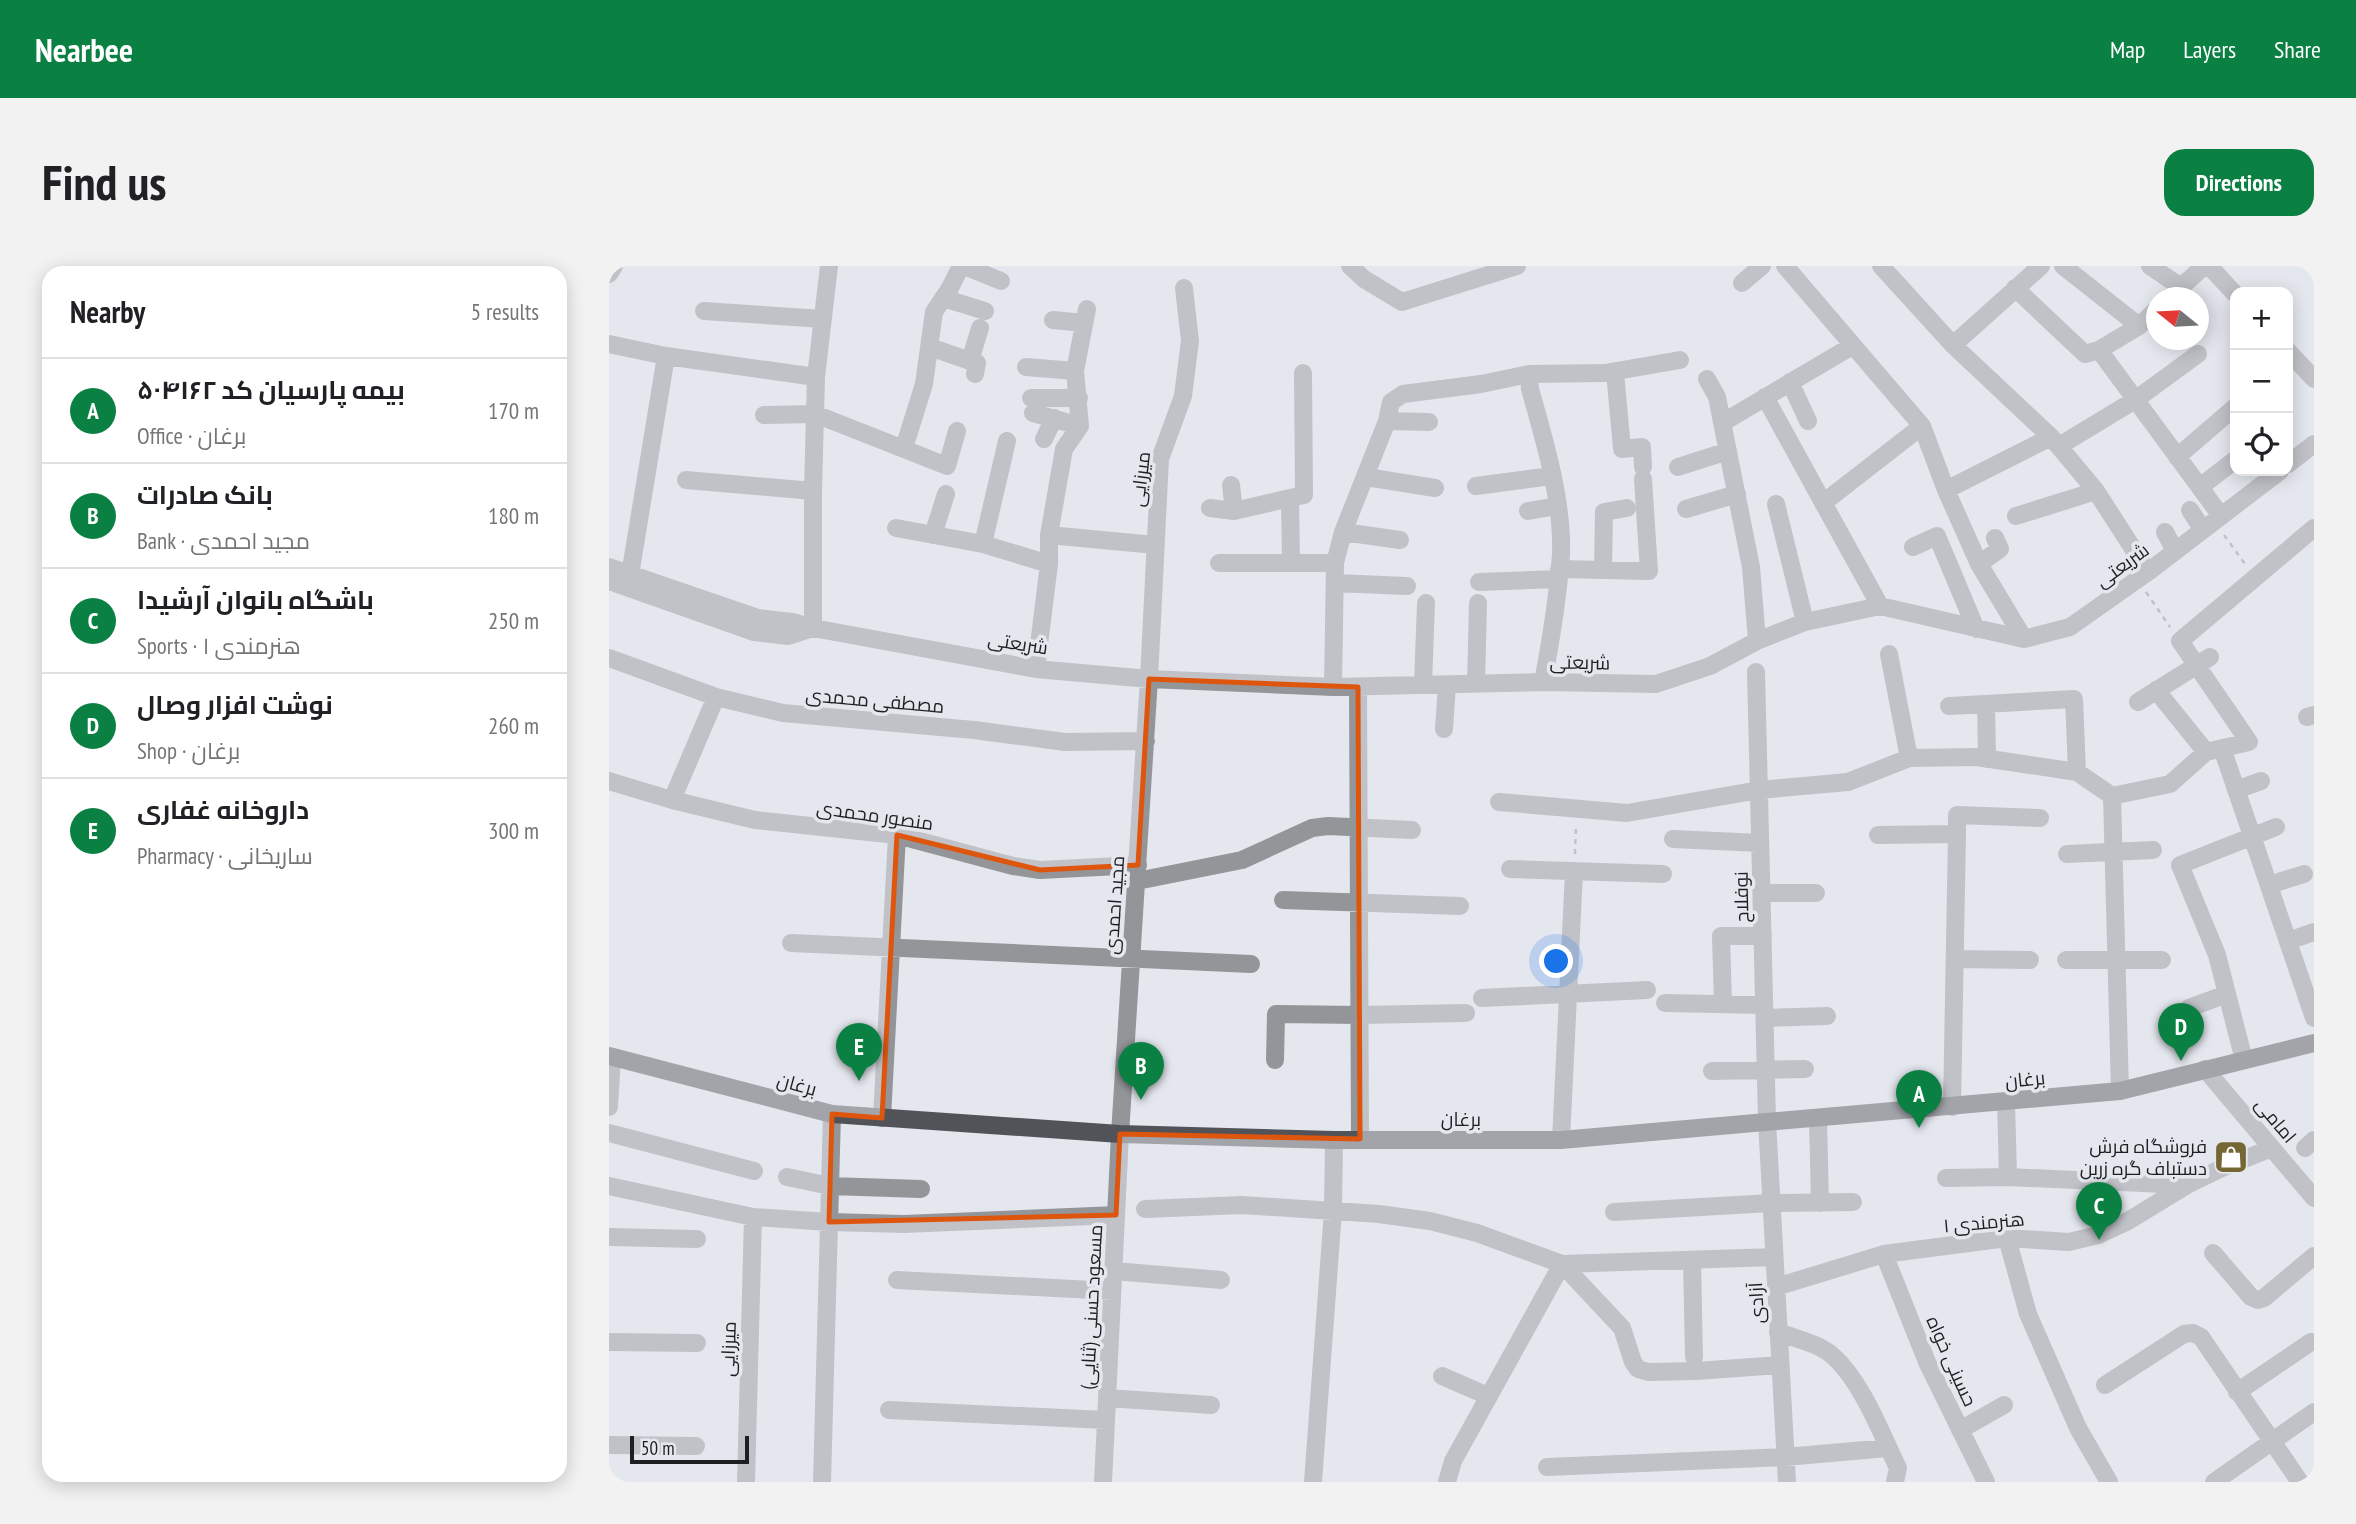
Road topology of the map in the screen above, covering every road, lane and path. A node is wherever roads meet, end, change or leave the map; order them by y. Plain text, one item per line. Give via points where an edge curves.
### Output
1 (614, 266) edge
2 (829, 266) edge
3 (963, 266) edge
4 (1350, 266) edge
5 (1517, 266) edge
6 (1762, 266) edge
7 (2041, 266) edge
8 (2063, 266) edge
9 (2150, 266) edge
10 (2204, 266) edge
11 (2209, 266) edge
12 (1790, 268) edge
13 (1891, 270) edge
14 (609, 274) edge
15 (1001, 281) dead end
16 (1742, 283) dead end
17 (2170, 287) edge
18 (2181, 287) edge
19 (1184, 288) dead end
20 (2015, 288) junction
21 (2230, 289) edge
22 (943, 298) junction
23 (704, 311) dead end
24 (823, 319) junction
25 (2146, 319) edge
26 (1053, 320) dead end
27 (2139, 326) junction
28 (609, 344) edge
29 (1852, 345) junction
30 (1953, 345) junction
31 (930, 347) junction
32 (2099, 350) junction
33 (2198, 354) dead end
34 (666, 356) junction
35 (2293, 356) edge
36 (1680, 360) dead end
37 (1026, 367) dead end
38 (1075, 371) junction
39 (1615, 372) junction
40 (1303, 373) dead end
41 (1529, 374) junction
42 (816, 377) junction
43 (1707, 379) dead end
44 (2314, 379) edge
45 (1790, 382) junction
46 (1765, 397) junction
47 (1079, 398) junction
48 (2135, 400) junction
49 (2230, 411) edge
50 (815, 414) junction
51 (764, 415) dead end
52 (1053, 418) junction
53 (1387, 421) junction
54 (1808, 421) dead end
55 (1429, 422) dead end
56 (1722, 423) junction
57 (1080, 425) junction
58 (1922, 426) junction
59 (957, 431) dead end
60 (1044, 439) dead end
61 (1007, 441) dead end
62 (2055, 441) junction
63 (2314, 444) edge
64 (904, 448) junction
65 (1728, 451) junction
66 (2177, 457) junction
67 (2293, 460) edge
68 (2230, 464) edge
69 (1678, 467) dead end
70 (1552, 476) junction
71 (2273, 476) edge
72 (1366, 477) junction
73 (686, 480) dead end
74 (1231, 485) dead end
75 (1476, 486) dead end
76 (2200, 487) junction
77 (1435, 488) dead end
78 (1946, 490) junction
79 (813, 491) junction
80 (2096, 491) junction
81 (946, 494) dead end
82 (1737, 494) junction
83 (1290, 498) junction
84 (1776, 503) dead end
85 (1823, 503) junction
86 (1557, 506) junction
87 (1627, 508) dead end
88 (1210, 509) dead end
89 (1686, 509) dead end
90 (2190, 510) dead end
91 (1234, 511) junction
92 (1528, 511) dead end
93 (2016, 516) dead end
94 (2213, 522) junction
95 (2314, 527) edge
96 (896, 528) dead end
97 (1343, 532) junction
98 (2165, 532) dead end
99 (933, 535) junction
100 (1049, 535) junction
101 (1995, 538) dead end
102 (1400, 540) dead end
103 (983, 544) junction
104 (1155, 545) junction
105 (1913, 547) dead end
106 (2175, 551) junction
107 (1291, 562) junction
108 (1219, 563) dead end
109 (1335, 563) junction
110 (1049, 564) junction
111 (1979, 564) junction
112 (609, 567) edge
113 (1603, 570) junction
114 (1558, 574) junction
115 (629, 575) junction
116 (2143, 576) junction
117 (2255, 578) junction
118 (609, 581) edge
119 (1479, 582) dead end
120 (1336, 583) junction
121 (1407, 586) dead end
122 (1426, 603) dead end
123 (1478, 603) dead end
124 (1880, 606) junction
125 (1805, 622) junction
126 (814, 628) junction
127 (1976, 629) junction
128 (2024, 639) junction
129 (1757, 641) junction
130 (2180, 641) junction
131 (1889, 653) dead end
132 (609, 658) edge
133 (2203, 661) junction
134 (1036, 669) junction
135 (1756, 672) dead end
136 (1149, 680) junction
137 (1543, 682) junction
138 (1476, 684) junction
139 (1423, 685) junction
140 (1447, 685) junction
141 (1333, 687) junction
142 (1358, 687) junction
143 (2156, 690) junction
144 (716, 697) junction
145 (2138, 702) dead end
146 (1986, 704) junction
147 (1949, 706) dead end
148 (1444, 729) dead end
149 (1146, 741) junction
150 (2214, 750) junction
151 (1909, 758) junction
152 (1987, 759) junction
153 (2077, 772) junction
154 (609, 781) edge
155 (2261, 781) dead end
156 (1759, 790) junction
157 (2236, 790) junction
158 (2112, 796) junction
159 (672, 800) junction
160 (1499, 802) dead end
161 (1577, 808) junction
162 (2040, 818) dead end
163 (1359, 827) junction
164 (2276, 827) dead end
165 (1412, 830) dead end
166 (1957, 834) junction
167 (897, 835) junction
168 (1878, 835) dead end
169 (2252, 836) junction
170 (1674, 839) dead end
171 (1760, 843) junction
172 (2153, 850) dead end
173 (2114, 852) junction
174 (2067, 854) dead end
175 (1510, 869) dead end
176 (1574, 872) junction
177 (1137, 873) junction
178 (1664, 874) dead end
179 (2304, 874) dead end
180 (2269, 885) junction
181 (1762, 893) junction
182 (1816, 893) dead end
183 (1283, 900) dead end
184 (1359, 902) junction
185 (1460, 905) dead end
186 (2314, 932) edge
187 (1763, 936) junction
188 (2288, 941) junction
189 (791, 943) dead end
190 (891, 948) junction
191 (1132, 959) junction
192 (1955, 959) junction
193 (2031, 960) dead end
194 (2066, 960) dead end
195 (2162, 960) dead end
196 (2116, 961) junction
197 (1251, 964) dead end
198 (2309, 986) edge
199 (1647, 990) dead end
200 (1568, 994) junction
201 (2227, 994) junction
202 (1482, 998) dead end
203 (1665, 1003) dead end
204 (1723, 1003) junction
205 (2189, 1008) dead end
206 (1764, 1011) junction
207 (1466, 1013) dead end
208 (1360, 1015) junction
209 (1827, 1016) dead end
210 (2314, 1018) edge
211 (2314, 1043) edge
212 (611, 1056) edge
213 (1275, 1060) dead end
214 (2244, 1060) junction
215 (1805, 1069) dead end
216 (2205, 1069) junction
217 (1766, 1070) junction
218 (1712, 1071) dead end
219 (2120, 1091) junction
220 (2006, 1102) junction
221 (609, 1107) edge
222 (1952, 1107) junction
223 (832, 1114) junction
224 (882, 1118) junction
225 (1818, 1119) junction
226 (1767, 1121) junction
227 (609, 1133) edge
228 (1121, 1133) junction
229 (1360, 1139) junction
230 (1333, 1140) junction
231 (1561, 1140) junction
232 (2272, 1148) junction
233 (754, 1171) dead end
234 (787, 1177) dead end
235 (2008, 1177) junction
236 (1946, 1178) dead end
237 (2187, 1185) junction
238 (609, 1186) edge
239 (830, 1186) junction
240 (921, 1189) dead end
241 (2314, 1198) edge
242 (1853, 1202) dead end
243 (1771, 1203) junction
244 (1820, 1203) junction
245 (1145, 1209) dead end
246 (1333, 1211) junction
247 (1614, 1212) dead end
248 (1116, 1215) junction
249 (753, 1217) junction
250 (829, 1222) junction
251 (609, 1237) edge
252 (2007, 1238) junction
253 (697, 1239) dead end
254 (2213, 1253) dead end
255 (1884, 1254) junction
256 (2314, 1256) edge
257 (1774, 1257) junction
258 (1692, 1260) junction
259 (1562, 1264) junction
260 (1114, 1271) junction
261 (897, 1280) dead end
262 (1221, 1280) dead end
263 (1776, 1287) junction
264 (1112, 1291) junction
265 (1778, 1332) junction
266 (609, 1342) edge
267 (2312, 1342) dead end
268 (697, 1343) dead end
269 (1694, 1357) dead end
270 (1780, 1365) junction
271 (1442, 1376) dead end
272 (2105, 1385) dead end
273 (2238, 1392) junction
274 (1488, 1396) junction
275 (1107, 1398) junction
276 (1211, 1405) dead end
277 (2004, 1405) dead end
278 (889, 1410) dead end
279 (2314, 1412) edge
280 (1106, 1420) junction
281 (1960, 1430) junction
282 (2272, 1443) junction
283 (609, 1445) edge
284 (695, 1446) dead end
285 (1888, 1448) junction
286 (1785, 1457) junction
287 (1546, 1467) dead end
288 (1619, 1473) edge
289 (745, 1482) edge
290 (822, 1482) edge
291 (1103, 1482) edge
292 (1313, 1482) edge
293 (1447, 1482) edge
294 (1787, 1482) edge
295 (1895, 1482) edge
296 (1986, 1482) edge
297 (2109, 1482) edge
298 (2214, 1482) edge
299 (2300, 1482) edge

1 - 14 street
2 - 24 street
3 - 15 street
3 - 22 street
4 - 5 street via 1402,302
6 - 16 street
7 - 20 street
8 - 27 street
9 - 17 street
10 - 18 street
11 - 21 street
12 - 29 street
13 - 30 street
19 - 104 street, میرزایی via 1190,341 1183,396 1160,459
20 - 30 street
20 - 32 street via 2085,354
22 - 31 street via 934,312
22 - 31 street via 983,320 972,368
23 - 24 street
24 - 42 street
25 - 27 street
26 - 38 street via 1086,316
27 - 32 street
28 - 34 street
29 - 45 street
29 - 58 street
30 - 62 street
31 - 64 street
32 - 48 street
33 - 48 street
34 - 42 street
34 - 115 street
35 - 44 street
36 - 39 street
37 - 38 street
38 - 47 street
39 - 41 street
39 - 113 street via 1622,449 1642,447 1649,571
40 - 83 street via 1304,495
41 - 53 street via 1403,394 1391,402
41 - 70 street
42 - 50 street
43 - 56 street via 1717,397
45 - 46 street
45 - 54 street
46 - 56 street
46 - 85 street
47 - 52 street via 1032,405
47 - 57 street
48 - 62 street
48 - 66 street
49 - 66 street
50 - 51 street
50 - 64 street
50 - 79 street
52 - 57 street
52 - 60 street
53 - 55 street
53 - 72 street
56 - 65 street
57 - 100 street via 1065,449
58 - 78 street
58 - 85 street
59 - 64 street via 947,466
61 - 103 street
62 - 78 street
62 - 80 street
63 - 67 street
65 - 69 street
65 - 82 street
66 - 76 street
68 - 76 street
70 - 75 street
70 - 86 street
71 - 94 street, شریعتی
72 - 77 street
72 - 97 street
73 - 79 street
74 - 91 street
76 - 94 street
78 - 111 street
79 - 126 street
80 - 93 street
80 - 116 street
81 - 99 street
82 - 89 street
82 - 129 street via 1751,567
83 - 91 street
83 - 107 street
84 - 125 street
85 - 124 street
86 - 92 street
86 - 114 street
87 - 113 street via 1604,512
88 - 91 street
90 - 94 street
94 - 106 street, شریعتی
94 - 117 path
95 - 117 street
96 - 99 street
97 - 102 street
97 - 109 street
98 - 106 street
99 - 103 street
100 - 104 street
100 - 110 street
101 - 111 street via 2000,549
103 - 110 street
104 - 136 street, میرزایی
105 - 127 street via 1937,536
106 - 116 street, شریعتی
107 - 108 street
107 - 109 street
109 - 120 street
110 - 134 street
111 - 128 street
112 - 115 street, شریعتی
113 - 114 street
114 - 119 street
114 - 137 street
115 - 126 street, شریعتی via 758,618
116 - 128 street, شریعتی via 2070,627
116 - 130 path
117 - 130 street
118 - 126 street, شریعتی via 754,632 788,636
120 - 121 street
120 - 141 street
122 - 139 street
123 - 138 street
124 - 125 street, شریعتی
124 - 127 street, شریعتی
125 - 129 street, شریعتی
126 - 134 street, شریعتی
127 - 128 street, شریعتی
129 - 137 street, شریعتی via 1710,666 1656,684
130 - 133 street
131 - 151 street
132 - 144 street, مصطفی محمدی
133 - 143 street
133 - 150 street via 2249,742
134 - 136 street, شریعتی
135 - 156 street, نوفلاح
136 - 141 street, شریعتی
136 - 149 street, مجید احمدی
137 - 138 street, شریعتی
138 - 140 street, شریعتی
139 - 140 street, شریعتی
139 - 142 street, شریعتی
140 - 148 street
141 - 142 street, شریعتی
142 - 163 street
143 - 145 street
143 - 150 street
144 - 149 street, مصطفی محمدی via 783,713 1065,742
144 - 159 street
146 - 147 street
146 - 152 street
146 - 153 street via 2074,699
149 - 177 street, مجید احمدی
150 - 157 street
150 - 158 street via 2170,784
151 - 152 street
151 - 156 street via 1848,782
152 - 153 street
153 - 158 street
154 - 159 street, منصور محمدی
155 - 157 street
156 - 161 street via 1627,813
156 - 171 street, نوفلاح
157 - 169 street
158 - 173 street
159 - 167 street, منصور محمدی via 755,820
160 - 161 street
161 - 176 path
162 - 166 street via 1957,815
163 - 165 street, منصور محمدی
163 - 177 street, منصور محمدی via 1312,828 1242,860
163 - 184 street
164 - 169 street
166 - 168 street
166 - 192 street
167 - 177 street, منصور محمدی via 1013,866
167 - 190 street
169 - 180 street
169 - 201 street via 2180,865 2217,955
170 - 171 street
171 - 181 street, نوفلاح
172 - 173 street
173 - 174 street
173 - 196 street
175 - 176 street
176 - 178 street
176 - 200 street
177 - 191 street, مجید احمدی
179 - 180 street
180 - 188 street
181 - 182 street
181 - 187 street, نوفلاح
183 - 184 street
184 - 185 street
184 - 208 street
186 - 188 street
187 - 204 street via 1721,936
187 - 206 street, نوفلاح
188 - 198 street
189 - 190 street
190 - 191 street
190 - 224 street
191 - 197 street
191 - 228 street, مجید احمدی
192 - 193 street
192 - 222 street
194 - 196 street
195 - 196 street
196 - 219 street
198 - 210 street
199 - 200 street
200 - 202 street
200 - 231 street
201 - 205 street
201 - 214 street
203 - 204 street
204 - 206 street
206 - 209 street
206 - 217 street, نوفلاح
207 - 208 street
208 - 213 street via 1276,1014
208 - 229 street
211 - 214 main road, برغان
212 - 221 street
212 - 223 main road, برغان
214 - 216 main road, برغان
215 - 217 street
216 - 219 main road, برغان
216 - 232 street, امامی
217 - 218 street
217 - 226 street, نوفلاح
219 - 220 main road, برغان
220 - 222 main road, برغان
220 - 235 street
222 - 225 main road, برغان
223 - 224 main road, برغان
223 - 239 street
224 - 228 main road, برغان
225 - 226 main road, برغان
225 - 244 street
226 - 231 main road, برغان
226 - 243 street, آزادی
227 - 233 street
228 - 230 main road, برغان
228 - 248 street, مسعود حسنی (ثنایی)
229 - 230 main road, برغان
229 - 231 main road, برغان
230 - 246 street
232 - 237 street, هنرمندی ۱
232 - 241 street, امامی
234 - 239 street
235 - 236 street
235 - 237 street
237 - 252 street, هنرمندی ۱ via 2098,1235 2069,1242
238 - 249 street
239 - 240 street
239 - 250 street
242 - 244 street
243 - 244 street
243 - 247 street
243 - 257 street, آزادی
245 - 246 street via 1242,1205
246 - 259 street via 1430,1221
246 - 292 street
248 - 250 street via 904,1224
248 - 260 street, مسعود حسنی (ثنایی)
249 - 250 street
249 - 289 street, میرزایی
250 - 290 street
251 - 253 street
252 - 255 street, هنرمندی ۱
252 - 297 street via 2028,1314 2078,1428
254 - 256 street via 2258,1300
255 - 263 street, هنرمندی ۱
255 - 281 street, حسینی خواه via 1927,1363
257 - 258 street
257 - 263 street, آزادی
258 - 259 street
258 - 269 street
259 - 270 street via 1622,1328 1638,1369 1696,1371
259 - 274 street
260 - 262 street
260 - 264 street, مسعود حسنی (ثنایی)
261 - 264 street
263 - 265 street, آزادی
264 - 275 street, مسعود حسنی (ثنایی)
265 - 270 street, آزادی
265 - 285 street via 1833,1356 1855,1382
266 - 268 street
267 - 273 street
270 - 286 street, آزادی
271 - 274 street
272 - 273 street via 2184,1334 2193,1333 2201,1336
273 - 282 street
274 - 293 street via 1453,1461
275 - 276 street
275 - 280 street, مسعود حسنی (ثنایی)
277 - 281 street
278 - 280 street
279 - 282 street
280 - 291 street, مسعود حسنی (ثنایی)
281 - 296 street, حسینی خواه
282 - 298 street
282 - 299 street
283 - 284 street
285 - 286 street
285 - 295 street via 1898,1468
286 - 288 street
286 - 294 street, آزادی
287 - 288 street

